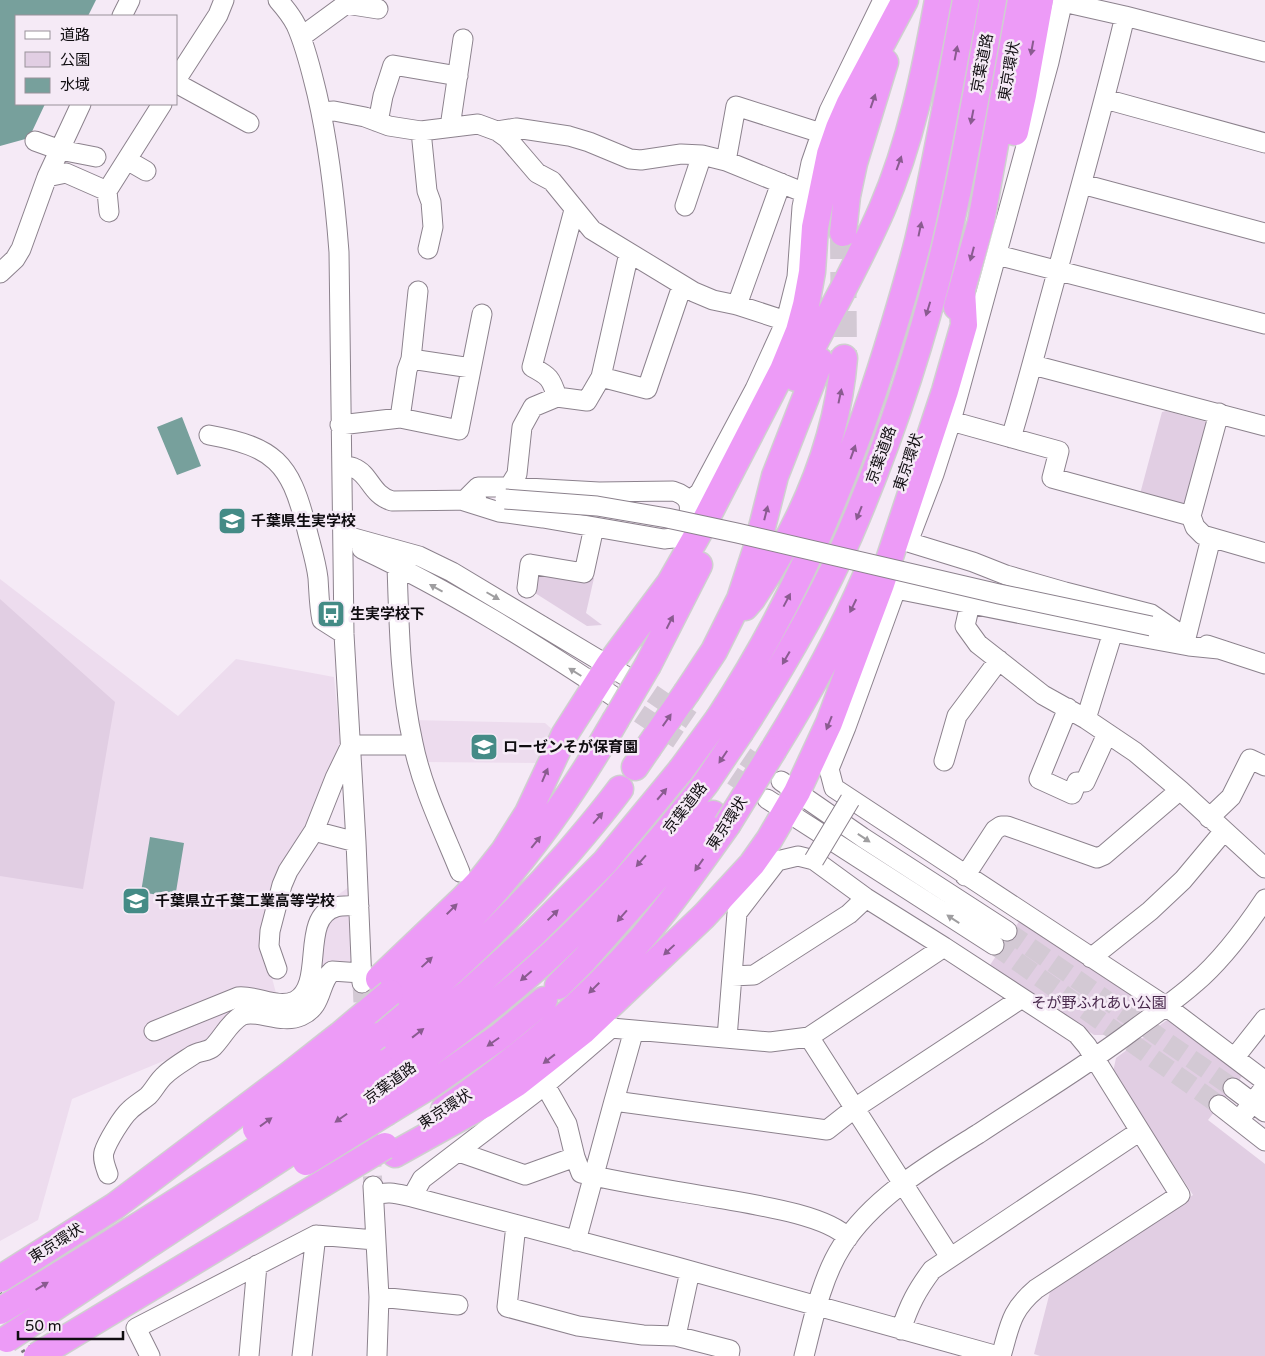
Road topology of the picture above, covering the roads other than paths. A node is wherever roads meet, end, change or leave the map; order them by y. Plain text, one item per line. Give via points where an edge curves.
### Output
1 (130, 0) edge
2 (224, 0) edge
3 (278, 0) edge
4 (883, 0) edge
5 (906, 0) edge
6 (938, 0) edge
7 (966, 0) edge
8 (994, 0) edge
9 (1022, 0) edge
10 (1055, 1) edge
11 (378, 9) dead end
12 (122, 15) edge
13 (1125, 16) junction
14 (300, 37) junction
15 (463, 39) dead end
16 (1265, 52) edge
17 (458, 76) junction
18 (178, 78) edge
19 (178, 82) edge
20 (1105, 99) junction
21 (81, 105) edge
22 (161, 105) edge
23 (321, 112) junction
24 (378, 122) junction
25 (248, 123) dead end
26 (450, 127) junction
27 (421, 131) junction
28 (497, 131) junction
29 (821, 132) junction
30 (35, 141) dead end
31 (1265, 143) edge
32 (60, 150) junction
33 (702, 155) junction
34 (96, 157) dead end
35 (127, 160) junction
36 (726, 161) junction
37 (146, 171) dead end
38 (47, 177) junction
39 (781, 183) junction
40 (1082, 184) junction
41 (107, 191) junction
42 (806, 193) junction
43 (685, 206) dead end
44 (574, 210) junction
45 (109, 212) dead end
46 (981, 222) junction
47 (842, 233) tunnel mouth
48 (1265, 234) edge
49 (867, 242) junction
50 (428, 249) dead end
51 (629, 253) junction
52 (997, 255) junction
53 (1057, 271) junction
54 (0, 273) edge
55 (682, 286) junction
56 (962, 290) junction
57 (418, 291) dead end
58 (737, 305) junction
59 (482, 314) dead end
60 (786, 321) junction
61 (1265, 324) edge
62 (844, 358) tunnel mouth
63 (411, 359) junction
64 (1033, 365) junction
65 (471, 368) junction
66 (601, 377) junction
67 (558, 397) junction
68 (1219, 413) junction
69 (400, 418) junction
70 (951, 421) junction
71 (340, 425) junction
72 (1265, 426) edge
73 (209, 435) dead end
74 (1011, 438) junction
75 (342, 466) junction
76 (507, 493) junction
77 (464, 501) junction
78 (689, 502) junction
79 (1191, 516) junction
80 (594, 527) junction
81 (343, 536) junction
82 (1211, 538) junction
83 (926, 548) junction
84 (1265, 553) edge
85 (397, 566) junction
86 (527, 588) dead end
87 (915, 593) junction
88 (970, 604) junction
89 (728, 625) junction
90 (1113, 632) junction
91 (344, 634) junction
92 (1186, 638) junction
93 (1219, 649) junction
94 (998, 660) junction
95 (1265, 664) edge
96 (619, 686) junction
97 (1068, 708) junction
98 (1086, 719) junction
99 (1107, 734) junction
100 (413, 744) junction
101 (351, 745) junction
102 (642, 758) dead end
103 (944, 761) dead end
104 (1265, 766) edge
105 (620, 789) dead end
106 (1180, 790) junction
107 (783, 796) junction
108 (850, 800) junction
109 (1209, 818) junction
110 (720, 819) junction
111 (314, 831) junction
112 (1224, 831) junction
113 (356, 842) junction
114 (814, 860) junction
115 (1265, 868) edge
116 (460, 872) dead end
117 (964, 876) junction
118 (866, 898) junction
119 (1265, 900) edge
120 (359, 906) junction
121 (1007, 931) tunnel mouth
122 (994, 945) tunnel mouth
123 (944, 947) junction
124 (1091, 958) junction
125 (277, 969) dead end
126 (732, 976) junction
127 (373, 982) junction
128 (1022, 998) junction
129 (1167, 1006) junction
130 (1265, 1019) edge
131 (634, 1030) junction
132 (154, 1031) dead end
133 (809, 1037) junction
134 (728, 1038) junction
135 (1235, 1057) junction
136 (1094, 1058) junction
137 (1262, 1080) edge
138 (545, 1085) junction
139 (1233, 1088) tunnel mouth
140 (246, 1096) junction
141 (384, 1101) junction
142 (614, 1101) junction
143 (1220, 1105) tunnel mouth
144 (1259, 1107) edge
145 (855, 1108) junction
146 (1239, 1120) junction
147 (228, 1122) junction
148 (1140, 1131) junction
149 (1265, 1140) edge
150 (380, 1147) junction
151 (459, 1152) junction
152 (183, 1156) junction
153 (575, 1156) junction
154 (157, 1162) junction
155 (108, 1174) dead end
156 (594, 1176) junction
157 (344, 1184) junction
158 (904, 1184) junction
159 (300, 1197) junction
160 (412, 1197) junction
161 (264, 1220) junction
162 (516, 1225) junction
163 (316, 1235) junction
164 (848, 1238) junction
165 (375, 1240) junction
166 (576, 1241) junction
167 (246, 1242) junction
168 (90, 1256) junction
169 (950, 1257) junction
170 (0, 1258) edge
171 (257, 1266) junction
172 (690, 1271) junction
173 (0, 1278) edge
174 (379, 1297) junction
175 (458, 1305) dead end
176 (817, 1307) junction
177 (0, 1311) edge
178 (901, 1330) junction
179 (676, 1336) junction
180 (4, 1342) edge
181 (37, 1356) edge
182 (68, 1356) edge
183 (150, 1356) edge
184 (249, 1356) edge
185 (302, 1356) edge
186 (377, 1356) edge
187 (729, 1356) edge
188 (804, 1356) edge
189 (999, 1356) edge

1 - 12 street
2 - 18 street
3 - 14 street via 289,13
4 - 29 street
47 -> 5 highway via 854,163
5 - 96 highway via 838,128 815,227 806,305 783,370
49 -> 6 highway, 東京環状 via 910,131
168 -> 7 highway, 京葉道路, bridge via 272,1139 379,1063 468,992 605,862 681,770 718,718 760,651 802,572 869,409 918,243
8 -> 141 highway, 京葉道路, bridge via 958,190 931,298 893,422 856,520 789,653 706,783 623,881 556,951 434,1052
9 - 46 highway, 東京環状
10 - 13 street
10 -> 46 highway via 1023,96 1002,186
10 - 52 street via 1049,62
11 - 14 street via 346,4
13 - 16 street
13 - 20 street
14 - 23 street
15 - 17 street
17 - 24 street via 393,65 382,96
17 - 26 street
19 - 25 street
20 - 31 street
20 - 40 street
21 - 32 street
22 - 35 street
23 - 24 street via 334,111
23 - 71 street via 335,198 339,252
24 - 27 street
26 - 27 street
26 - 28 street via 478,124
27 - 50 street via 427,191 432,202 433,227
28 - 33 street via 516,128 569,136 641,160 681,154
28 - 44 street via 537,173 552,181
29 - 36 street via 736,106
29 - 42 street
30 - 32 street
32 - 34 street
32 - 38 street
33 - 36 street
33 - 43 street
35 - 37 street
35 - 41 street
36 - 39 street
38 - 41 street via 66,173
38 - 54 street via 21,249
39 - 42 street
39 - 58 street
40 - 48 street
40 - 53 street
41 - 45 street
42 - 60 street via 797,277
44 - 51 street via 592,230
44 - 67 street via 532,367 552,380
46 -> 56 highway, 東京環状
89 -> 49 highway via 757,547 775,476 859,274
96 -> 49 highway, 東京環状
51 - 55 street
51 - 66 street
52 - 53 street
52 - 70 street
53 - 61 street
53 - 64 street
55 - 58 street via 713,300
55 - 66 street via 647,389
56 -> 107 highway via 964,325 881,584 833,714
56 -> 110 highway, 東京環状 via 913,447 854,605 834,642 817,658 769,746
57 - 63 street
58 - 60 street
59 - 65 street
60 - 78 street via 705,484
89 -> 62 highway via 752,599 786,546 816,479 836,414
63 - 65 street
63 - 69 street via 406,370
64 - 68 street
64 - 74 street
65 - 69 street via 459,430
66 - 67 street via 587,401
67 - 76 street via 533,407 522,427 517,474
68 - 72 street
68 - 79 street
69 - 71 street
70 - 74 street
70 - 83 street via 908,542
71 - 75 street
73 - 91 street via 270,455 289,477 300,503 316,566 322,620
74 - 79 street via 1059,451 1052,478
75 - 77 street via 362,473 382,498 392,501
75 - 81 street
76 - 77 street
76 - 78 street via 673,491 682,494
76 - 92 street, bridge via 667,518 1151,626
77 - 80 street via 500,512
78 - 80 street via 690,513 683,532 675,538
79 - 82 street via 1195,527
80 - 86 street via 584,573 530,564
81 - 85 street
81 - 91 street
81 -> 96 street via 420,556 452,572
82 - 84 street
82 - 92 street
83 - 87 street
83 - 92 street via 1006,575 1152,614
96 -> 85 street
85 - 100 street via 400,647
87 - 88 street
87 - 108 street via 896,589 829,769 834,788
88 - 90 street
88 - 94 street via 965,626 978,644
102 -> 89 highway, bridge
90 - 93 street
90 - 98 street
91 - 101 street
92 - 93 street
93 - 95 street
94 - 97 street via 1043,695
94 - 103 street via 956,716
127 -> 96 highway via 470,892 504,852 528,813 564,734
127 -> 96 highway, 東京環状 via 415,972 488,900 574,790
97 - 98 street
97 - 99 street via 1039,779 1072,794 1077,782 1086,782
98 - 99 street
99 - 106 street via 1135,752
100 - 101 street
100 - 116 street via 431,803
101 - 111 street
101 - 113 street
104 - 109 street via 1250,759 1231,797
168 -> 105 highway, bridge via 107,1232 283,1110 436,986 538,887
106 - 109 street
106 - 117 street via 1104,856 1097,858 1001,826
107 -> 121 street via 862,837
122 -> 107 street
107 -> 150 highway via 752,864 704,916 583,1031 517,1083 483,1105
108 - 114 street, bridge
108 - 117 street
109 - 112 street
110 -> 141 highway via 551,993 500,1037 426,1088
110 -> 150 highway, 東京環状 via 695,871 643,937 585,997 489,1079 432,1118
111 - 113 street
111 - 125 street via 288,871 270,931 269,946
112 - 115 street
112 - 124 street via 1183,880
113 - 120 street
114 - 118 street
114 - 126 street via 798,856 777,861 737,912
117 - 124 street
118 - 123 street
118 - 126 street via 849,914 754,975
119 - 129 street via 1223,954
120 - 127 street
120 - 132 street via 336,906 322,918 314,940 310,979 304,993 293,1002 238,997
123 - 128 street
123 - 133 street
124 - 129 street
126 - 134 street
127 - 140 highway via 298,1055
127 - 147 highway, 東京環状, bridge via 340,1035
127 - 155 street via 332,971 326,976 317,1001 301,1016 276,1019 242,1014 212,1048 195,1053 165,1075 149,1095 128,1111 103,1154
128 - 136 street via 1077,1034
128 - 145 street
129 - 135 street
129 - 136 street
130 - 135 street
131 - 134 street
131 - 138 street via 611,1028
131 - 142 street
133 - 134 street via 770,1042
133 - 145 street
135 - 137 street
136 - 148 street
136 - 158 street
137 - 144 street
138 - 151 street
138 - 153 street via 567,1124
139 - 144 street
140 - 147 highway, bridge
140 - 154 highway
141 -> 180 highway, 京葉道路, bridge via 319,1133
142 - 145 street via 827,1130
142 - 156 street
143 - 146 street
144 - 146 street
145 - 158 street
146 - 149 street
147 - 152 highway, 東京環状, bridge
148 - 169 street
148 - 189 street via 1180,1195 1022,1301
150 - 157 highway
150 - 159 highway, 東京環状, bridge
151 - 153 street via 524,1175
151 - 160 street via 422,1179
152 - 154 highway
152 - 173 highway, 東京環状, bridge via 115,1206
153 - 156 street via 581,1173
154 - 170 highway
156 - 164 street via 779,1210 821,1222 843,1232
156 - 166 street
157 - 159 highway, bridge
157 - 167 highway
158 - 164 street via 881,1200
158 - 169 street
159 - 161 highway, 東京環状, bridge
160 - 162 street
160 - 165 street via 373,1191
161 - 167 highway
161 - 181 highway, 東京環状, bridge
162 - 166 street
162 - 179 street via 507,1307 578,1326
163 - 165 street
163 - 171 street
163 - 185 street
164 - 176 street via 832,1266
165 - 174 street
166 - 172 street
167 - 182 highway
177 -> 168 highway, 京葉道路, bridge
169 - 178 street via 932,1270 920,1285
171 - 183 street via 136,1328
171 - 184 street
172 - 176 street
172 - 179 street
174 - 175 street
174 - 186 street
176 - 178 street
176 - 188 street
178 - 189 street
179 - 187 street via 730,1350

